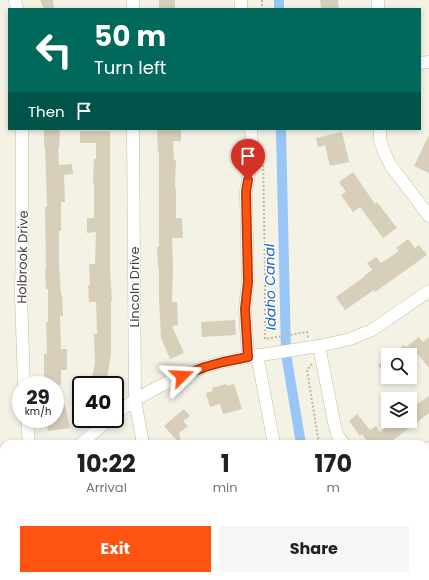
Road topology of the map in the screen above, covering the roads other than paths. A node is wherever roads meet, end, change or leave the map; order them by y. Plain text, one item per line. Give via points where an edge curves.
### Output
1 (22, 130) edge
2 (133, 130) edge
3 (251, 130) edge
4 (380, 130) edge
5 (429, 216) edge
6 (429, 291) edge
7 (319, 346) junction
8 (252, 356) junction
9 (24, 376) edge
10 (135, 400) junction
11 (124, 408) edge
12 (28, 428) edge
13 (99, 428) edge
14 (29, 440) edge
15 (85, 440) edge
16 (142, 440) edge
17 (273, 440) edge
18 (341, 440) edge

1 - 9 street, Holbrook Drive via 21,295
2 - 10 street, Lincoln Drive
3 - 8 street via 250,168 246,192 248,282 245,309
4 - 5 street via 380,140 391,166
6 - 7 street via 372,330 350,339
7 - 8 street
7 - 18 street via 335,427
8 - 10 street via 205,367
8 - 17 street
10 - 11 street
10 - 16 street, Lincoln Drive
12 - 14 street
13 - 15 street

